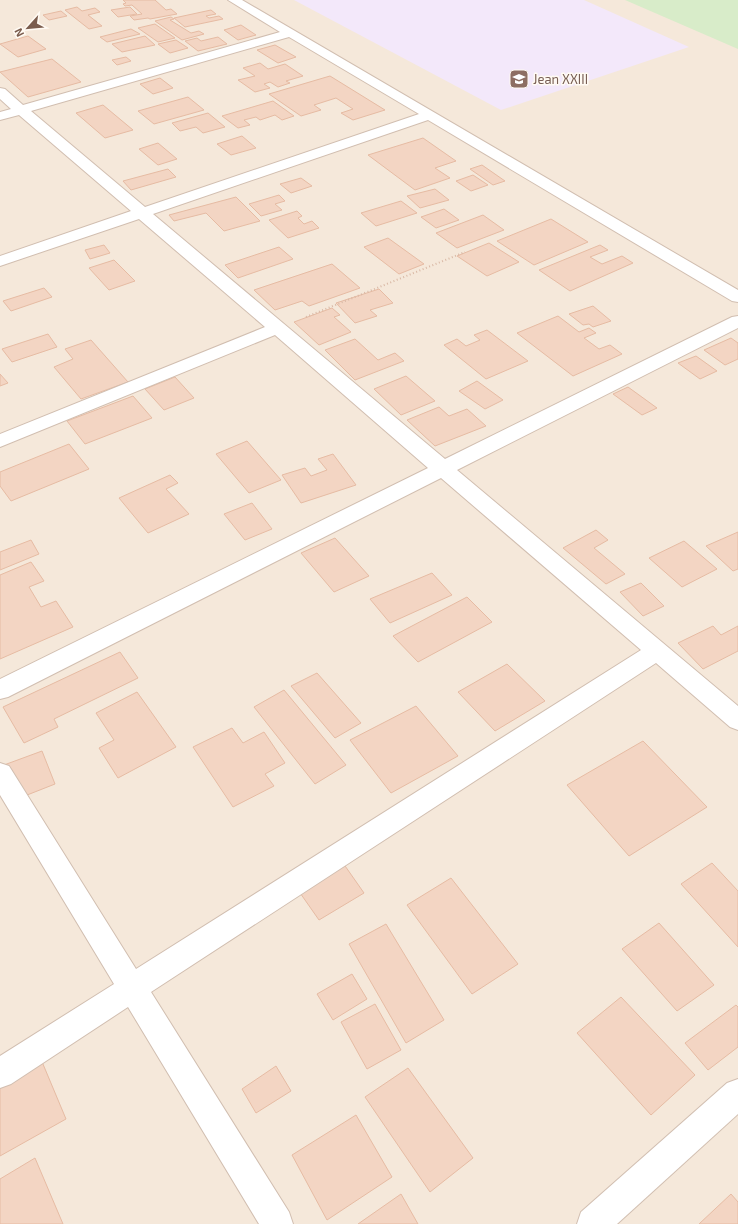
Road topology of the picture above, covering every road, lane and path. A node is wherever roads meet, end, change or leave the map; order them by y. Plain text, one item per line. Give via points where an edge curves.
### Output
1 (234, 0) edge
2 (291, 33) junction
3 (0, 92) edge
4 (21, 110) junction
5 (430, 115) junction
6 (0, 116) edge
7 (142, 213) junction
8 (465, 252) dead end
9 (0, 261) edge
10 (738, 297) edge
11 (738, 321) edge
12 (278, 328) junction
13 (0, 441) edge
14 (442, 469) junction
15 (657, 651) junction
16 (0, 690) edge
17 (738, 720) edge
18 (0, 773) edge
19 (132, 988) junction
20 (0, 1073) edge
21 (738, 1094) edge
22 (277, 1224) edge
23 (593, 1224) edge

1 - 2 street
2 - 4 street
2 - 5 street
3 - 4 street
4 - 6 street
4 - 7 street
5 - 7 street
5 - 10 street
7 - 9 street
7 - 12 street
8 - 12 path
11 - 14 street
12 - 13 street
12 - 14 street
14 - 15 street
14 - 16 street
15 - 17 street
15 - 19 street
18 - 19 street
19 - 20 street
19 - 22 street
21 - 23 street

